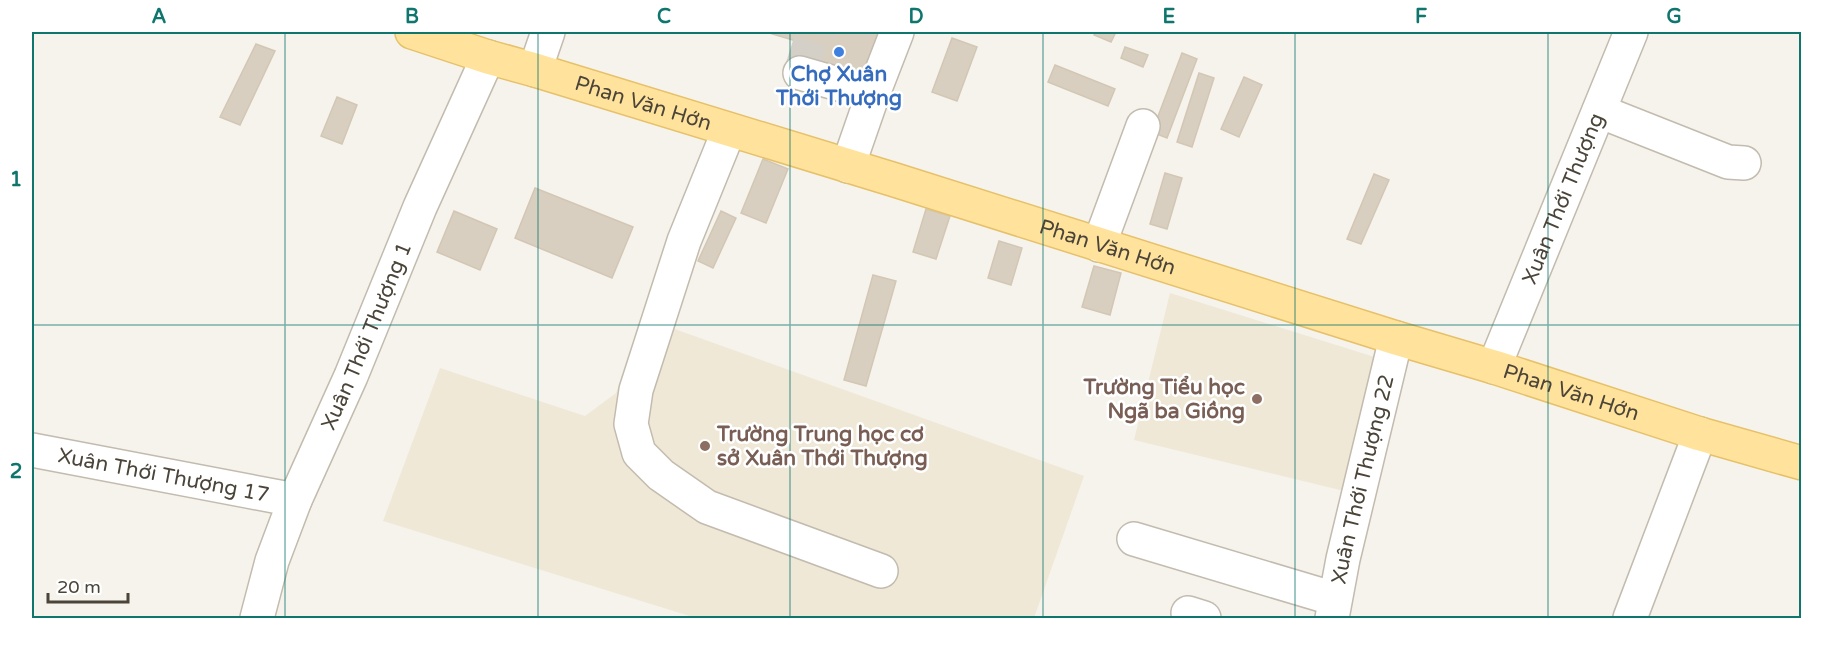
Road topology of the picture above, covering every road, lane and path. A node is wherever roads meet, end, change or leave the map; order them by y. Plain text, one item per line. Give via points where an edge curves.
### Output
1 (411, 32) edge
2 (548, 32) edge
3 (897, 32) edge
4 (1631, 32) edge
5 (488, 57) junction
6 (536, 70) junction
7 (800, 73) dead end
8 (873, 94) junction
9 (1599, 111) junction
10 (1143, 126) dead end
11 (729, 130) junction
12 (1744, 163) dead end
13 (848, 166) junction
14 (1099, 244) junction
15 (1396, 338) junction
16 (1494, 367) junction
17 (1700, 434) junction
18 (32, 450) edge
19 (1802, 463) edge
20 (295, 500) junction
21 (1134, 539) dead end
22 (880, 571) dead end
23 (1334, 609) edge
24 (257, 618) edge
25 (1630, 618) edge

1 - 5 main road, Phan Văn Hớn
2 - 6 street
3 - 8 street
4 - 9 street, Xuân Thới Thượng
5 - 6 main road, Phan Văn Hớn
5 - 20 street, Xuân Thới Thượng 1
6 - 11 main road, Phan Văn Hớn
7 - 8 street
8 - 13 street
9 - 12 street via 1728,162
9 - 16 street, Xuân Thới Thượng
10 - 14 street
11 - 13 main road, Phan Văn Hớn
11 - 22 street via 684,241 636,390 631,424 639,453 661,475 707,507
13 - 14 main road, Phan Văn Hớn
14 - 15 main road, Phan Văn Hớn
15 - 16 main road, Phan Văn Hớn
15 - 23 street, Xuân Thới Thượng 22
16 - 17 main road, Phan Văn Hớn
17 - 19 main road, Phan Văn Hớn
17 - 25 street
18 - 20 street, Xuân Thới Thượng 17
20 - 24 street, Xuân Thới Thượng 1 via 272,561
21 - 23 street

